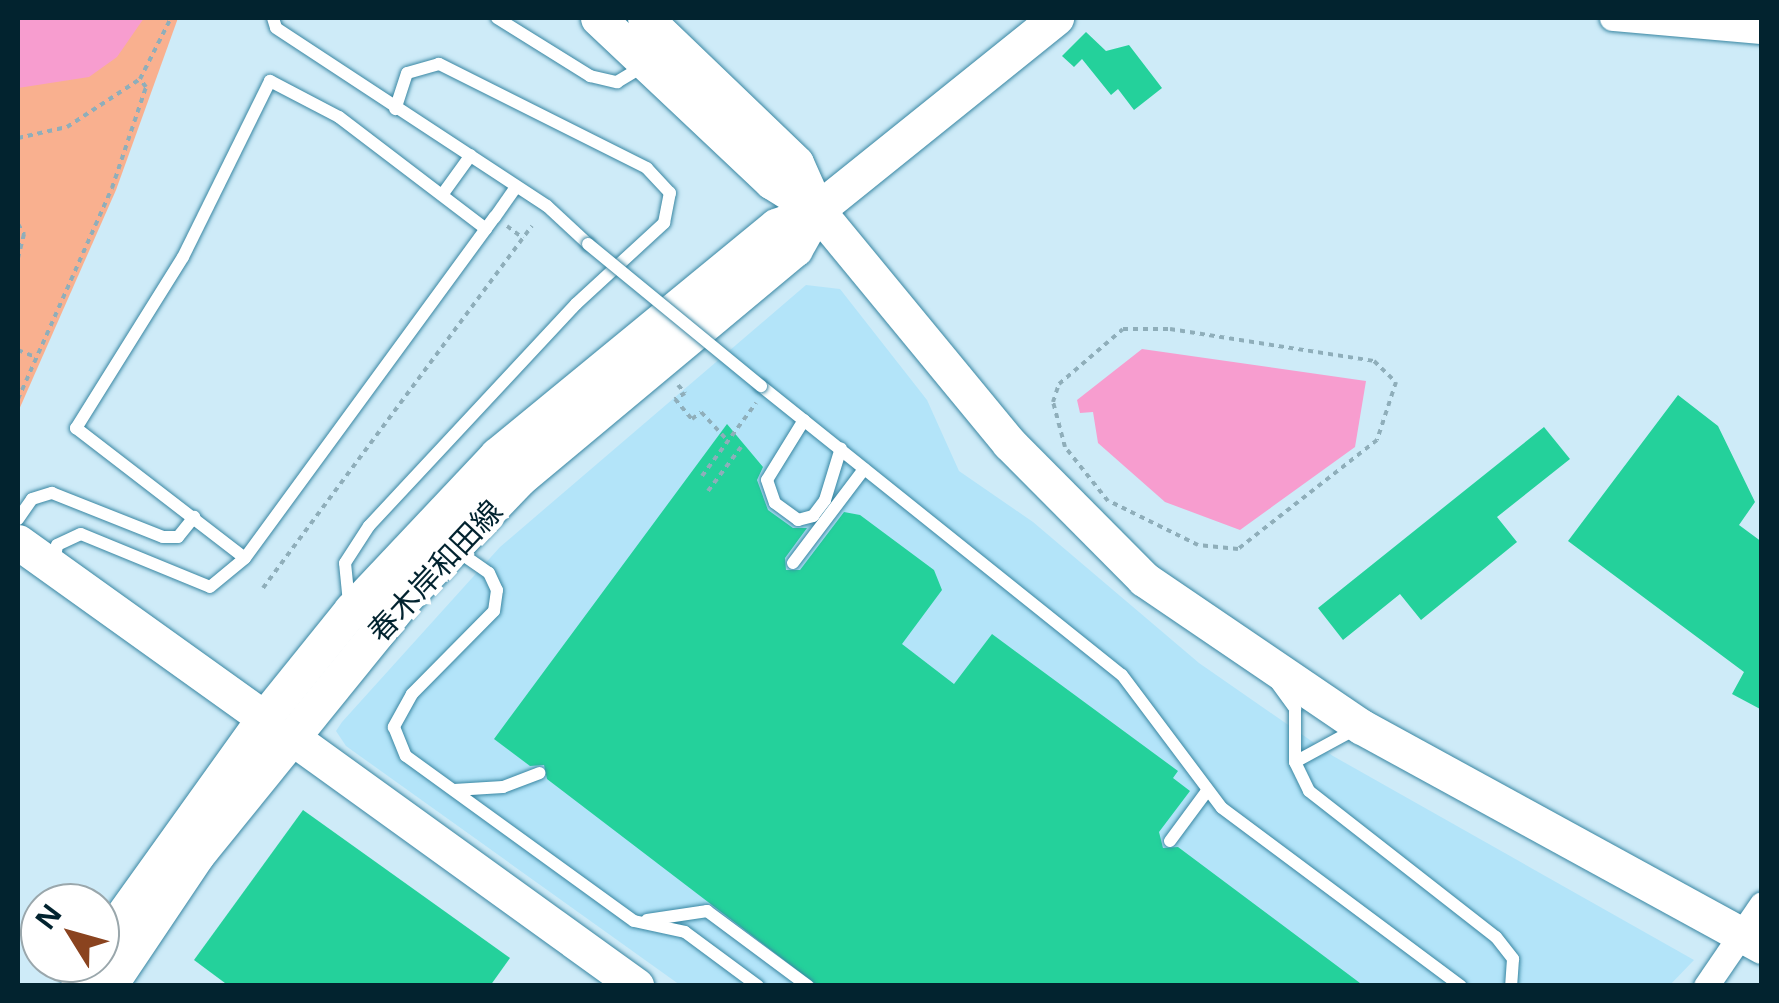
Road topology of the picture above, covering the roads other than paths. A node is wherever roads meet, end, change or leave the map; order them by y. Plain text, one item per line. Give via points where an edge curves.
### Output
1 (273, 18) edge
2 (497, 18) edge
3 (598, 18) edge
4 (645, 18) edge
5 (1056, 18) edge
6 (1612, 18) edge
7 (1762, 31) edge
8 (650, 59) junction
9 (396, 109) junction
10 (472, 154) junction
11 (516, 187) junction
12 (442, 195) junction
13 (817, 210) junction
14 (486, 229) junction
15 (804, 420) junction
16 (841, 448) junction
17 (864, 469) junction
18 (194, 517) junction
19 (18, 519) edge
20 (18, 542) edge
21 (454, 548) junction
22 (246, 558) junction
23 (793, 563) dead end
24 (54, 568) junction
25 (351, 610) junction
26 (1270, 672) junction
27 (277, 727) junction
28 (1362, 727) junction
29 (1295, 762) junction
30 (540, 773) dead end
31 (454, 790) junction
32 (1207, 792) junction
33 (1170, 841) dead end
34 (1762, 904) edge
35 (120, 922) edge
36 (634, 922) junction
37 (1753, 941) edge
38 (1461, 985) edge
39 (109, 986) edge
40 (636, 986) edge
41 (758, 986) edge
42 (808, 986) edge
43 (1510, 986) edge
44 (1706, 986) edge

1 - 9 lane via 276,28
2 - 8 lane via 590,76 617,82
3 - 8 street
4 - 13 street via 796,163
5 - 13 street, 春木岸和田線
6 - 7 street
8 - 13 street via 772,182
9 - 10 lane
9 - 25 lane via 407,72 439,64 647,168 670,192 664,223 576,304 368,526 345,563
10 - 11 lane
10 - 12 lane
11 - 14 lane
11 - 15 lane, bridge
12 - 14 lane
12 - 18 lane via 339,117 270,80 183,257 76,428
13 - 21 street, 春木岸和田線 via 795,249 646,367
13 - 25 street, 春木岸和田線 via 776,226 497,455
13 - 26 street via 1097,514
14 - 22 lane
15 - 16 lane
15 - 16 lane via 767,480 775,503 798,520 813,516 825,500 830,464
16 - 17 lane
17 - 23 lane
17 - 32 lane via 1122,675
18 - 19 lane via 178,537 163,537 52,493 32,499
18 - 22 lane
20 - 24 street
21 - 27 street, 春木岸和田線
21 - 31 lane via 488,572 498,590 494,610 412,694 394,727 406,756
22 - 24 lane via 210,587 81,534 57,545
24 - 27 street
25 - 27 street, 春木岸和田線
26 - 28 street
26 - 29 lane via 1295,708
27 - 35 street, 春木岸和田線
27 - 39 street, 春木岸和田線
27 - 40 street
28 - 29 lane
28 - 37 street
29 - 43 lane via 1309,791 1496,937 1512,959
30 - 31 lane via 503,787
31 - 36 lane
32 - 33 lane
32 - 38 lane
34 - 37 street
36 - 41 lane via 685,932
36 - 42 lane via 707,911
37 - 44 street

